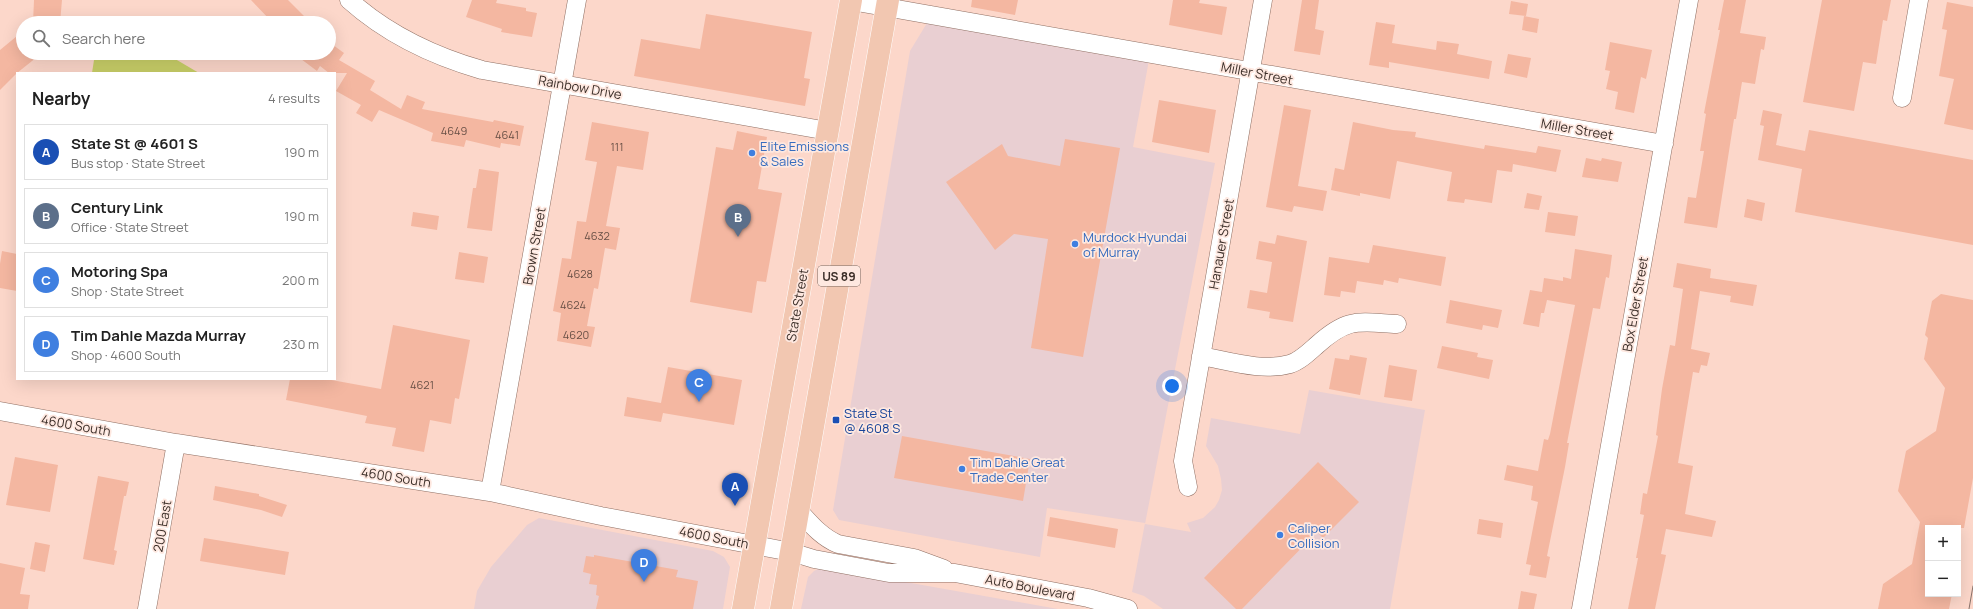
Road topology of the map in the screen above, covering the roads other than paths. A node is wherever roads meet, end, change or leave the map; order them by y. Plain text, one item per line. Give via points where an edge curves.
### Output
1 (349, 0) edge
2 (577, 0) edge
3 (1263, 0) edge
4 (1689, 0) edge
5 (1919, 0) edge
6 (851, 1) edge
7 (887, 4) edge
8 (1251, 72) junction
9 (562, 84) junction
10 (1902, 98) dead end
11 (828, 131) junction
12 (1664, 144) junction
13 (1397, 324) dead end
14 (1202, 356) junction
15 (0, 411) edge
16 (176, 443) junction
17 (1188, 487) dead end
18 (490, 492) junction
19 (798, 510) junction
20 (755, 545) junction
21 (791, 552) junction
22 (954, 573) junction
23 (147, 609) edge
24 (743, 609) edge
25 (781, 609) edge
26 (1128, 609) edge
27 (1581, 609) edge

1 - 9 street, Rainbow Drive via 378,23 442,57 482,70
2 - 9 street, Brown Street
3 - 8 street, Hanauer Street
4 - 12 street, Box Elder Street
5 - 10 street
6 - 7 street, Miller Street
6 - 11 main road, State Street / US 89
7 - 8 street, Miller Street
7 - 19 main road, US 89
8 - 12 street, Miller Street
8 - 14 street, Hanauer Street
9 - 11 street, Rainbow Drive
9 - 18 street, Brown Street
11 - 20 main road, State Street / US 89
12 - 27 street, Box Elder Street
13 - 14 street via 1357,323 1340,327 1300,359 1282,366 1261,366
14 - 17 street, Hanauer Street via 1183,461
15 - 16 street, 4600 South
16 - 18 street, 4600 South
16 - 23 street, 200 East
18 - 20 street, 4600 South
19 - 21 main road, US 89
19 - 22 street, Auto Boulevard via 830,541 914,558
20 - 21 street, 4600 South
20 - 24 main road, State Street / US 89
21 - 22 street, Auto Boulevard via 814,559 889,572
21 - 25 main road, US 89
22 - 26 street, Auto Boulevard via 1088,598

